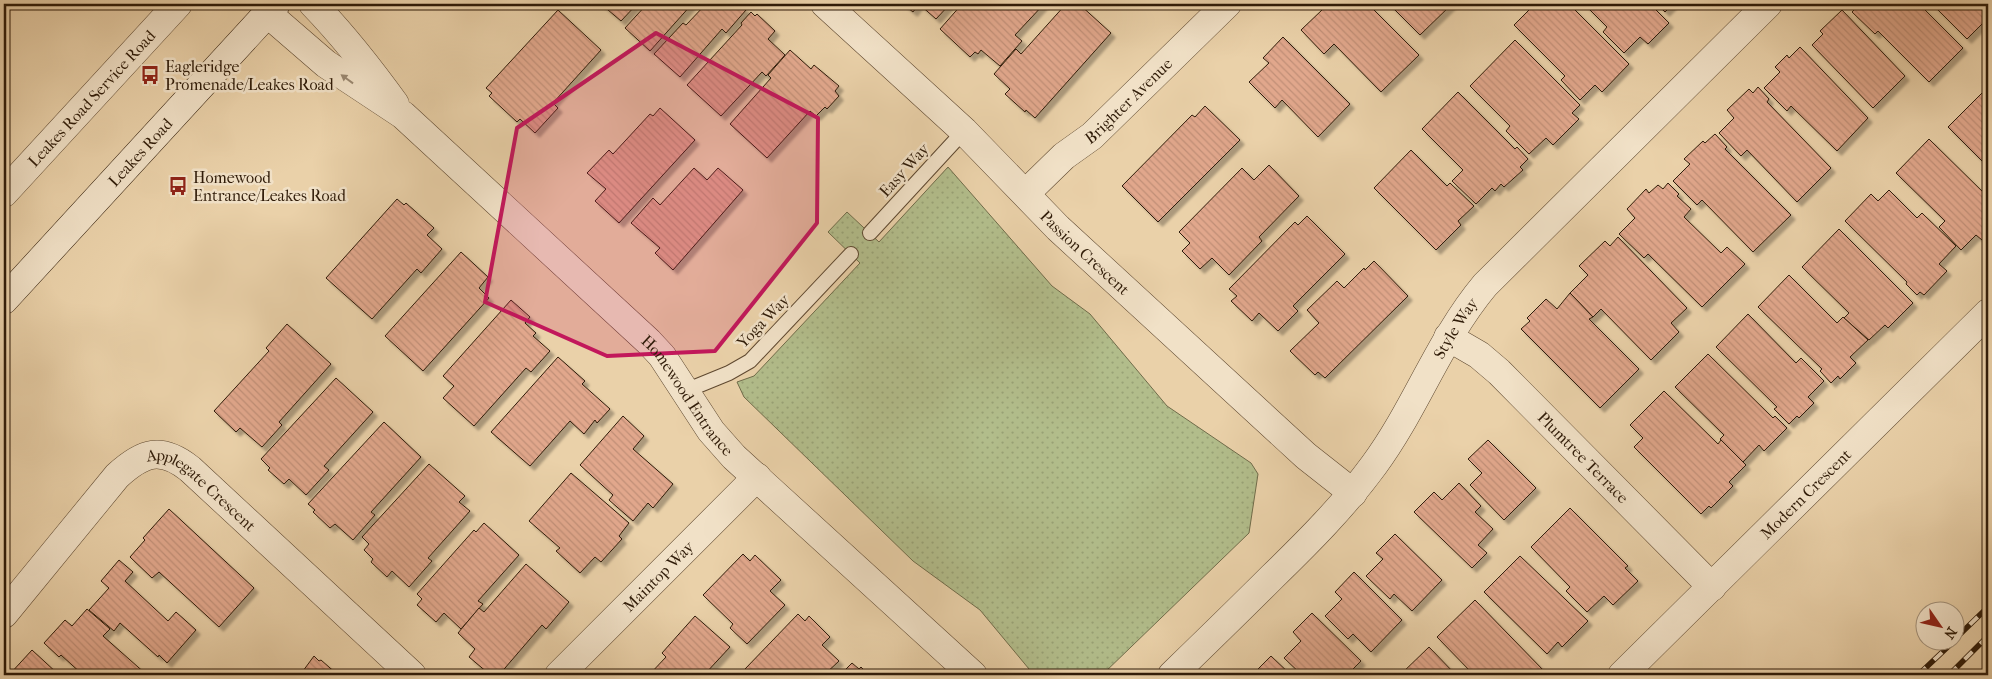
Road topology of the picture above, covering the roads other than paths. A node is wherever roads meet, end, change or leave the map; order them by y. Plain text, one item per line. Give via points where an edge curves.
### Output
1 (178, 4) edge
2 (313, 4) edge
3 (825, 4) edge
4 (1226, 4) edge
5 (1768, 4) edge
6 (271, 8) edge
7 (403, 115) junction
8 (964, 131) junction
9 (4, 193) edge
10 (1026, 193) junction
11 (870, 233) dead end
12 (851, 254) dead end
13 (4, 300) edge
14 (1988, 313) edge
15 (1448, 337) junction
16 (685, 391) junction
17 (757, 477) junction
18 (1353, 493) junction
19 (1712, 586) junction
20 (4, 614) edge
21 (412, 675) edge
22 (559, 675) edge
23 (973, 675) edge
24 (1172, 675) edge
25 (1622, 675) edge

1 - 9 street, Leakes Road Service Road
2 - 7 street, Homewood Entrance via 366,64
3 - 8 street, Passion Crescent
4 - 10 street, Brighter Avenue via 1092,136 1064,156
5 - 15 street, Style Way via 1485,285
7 -> 6 street, Homewood Entrance via 326,64
6 - 13 street, Leakes Road
7 - 16 street, Homewood Entrance via 649,342
8 - 10 street, Passion Crescent
8 - 11 lane, Easy Way
10 - 18 street, Passion Crescent via 1058,228 1306,456
12 - 16 lane, Yoga Way via 750,360 729,373
14 - 19 street, Modern Crescent
15 - 18 street, Style Way via 1391,441
15 - 19 street, Plumtree Terrace via 1472,350 1499,372
16 - 17 street, Homewood Entrance via 711,431
17 - 22 street, Maintop Way
17 - 23 street, Homewood Entrance
18 - 24 street, Style Way via 1313,537
19 - 25 street, Modern Crescent
20 - 21 street, Applegate Crescent via 117,476 134,461 160,454 174,458 190,469

